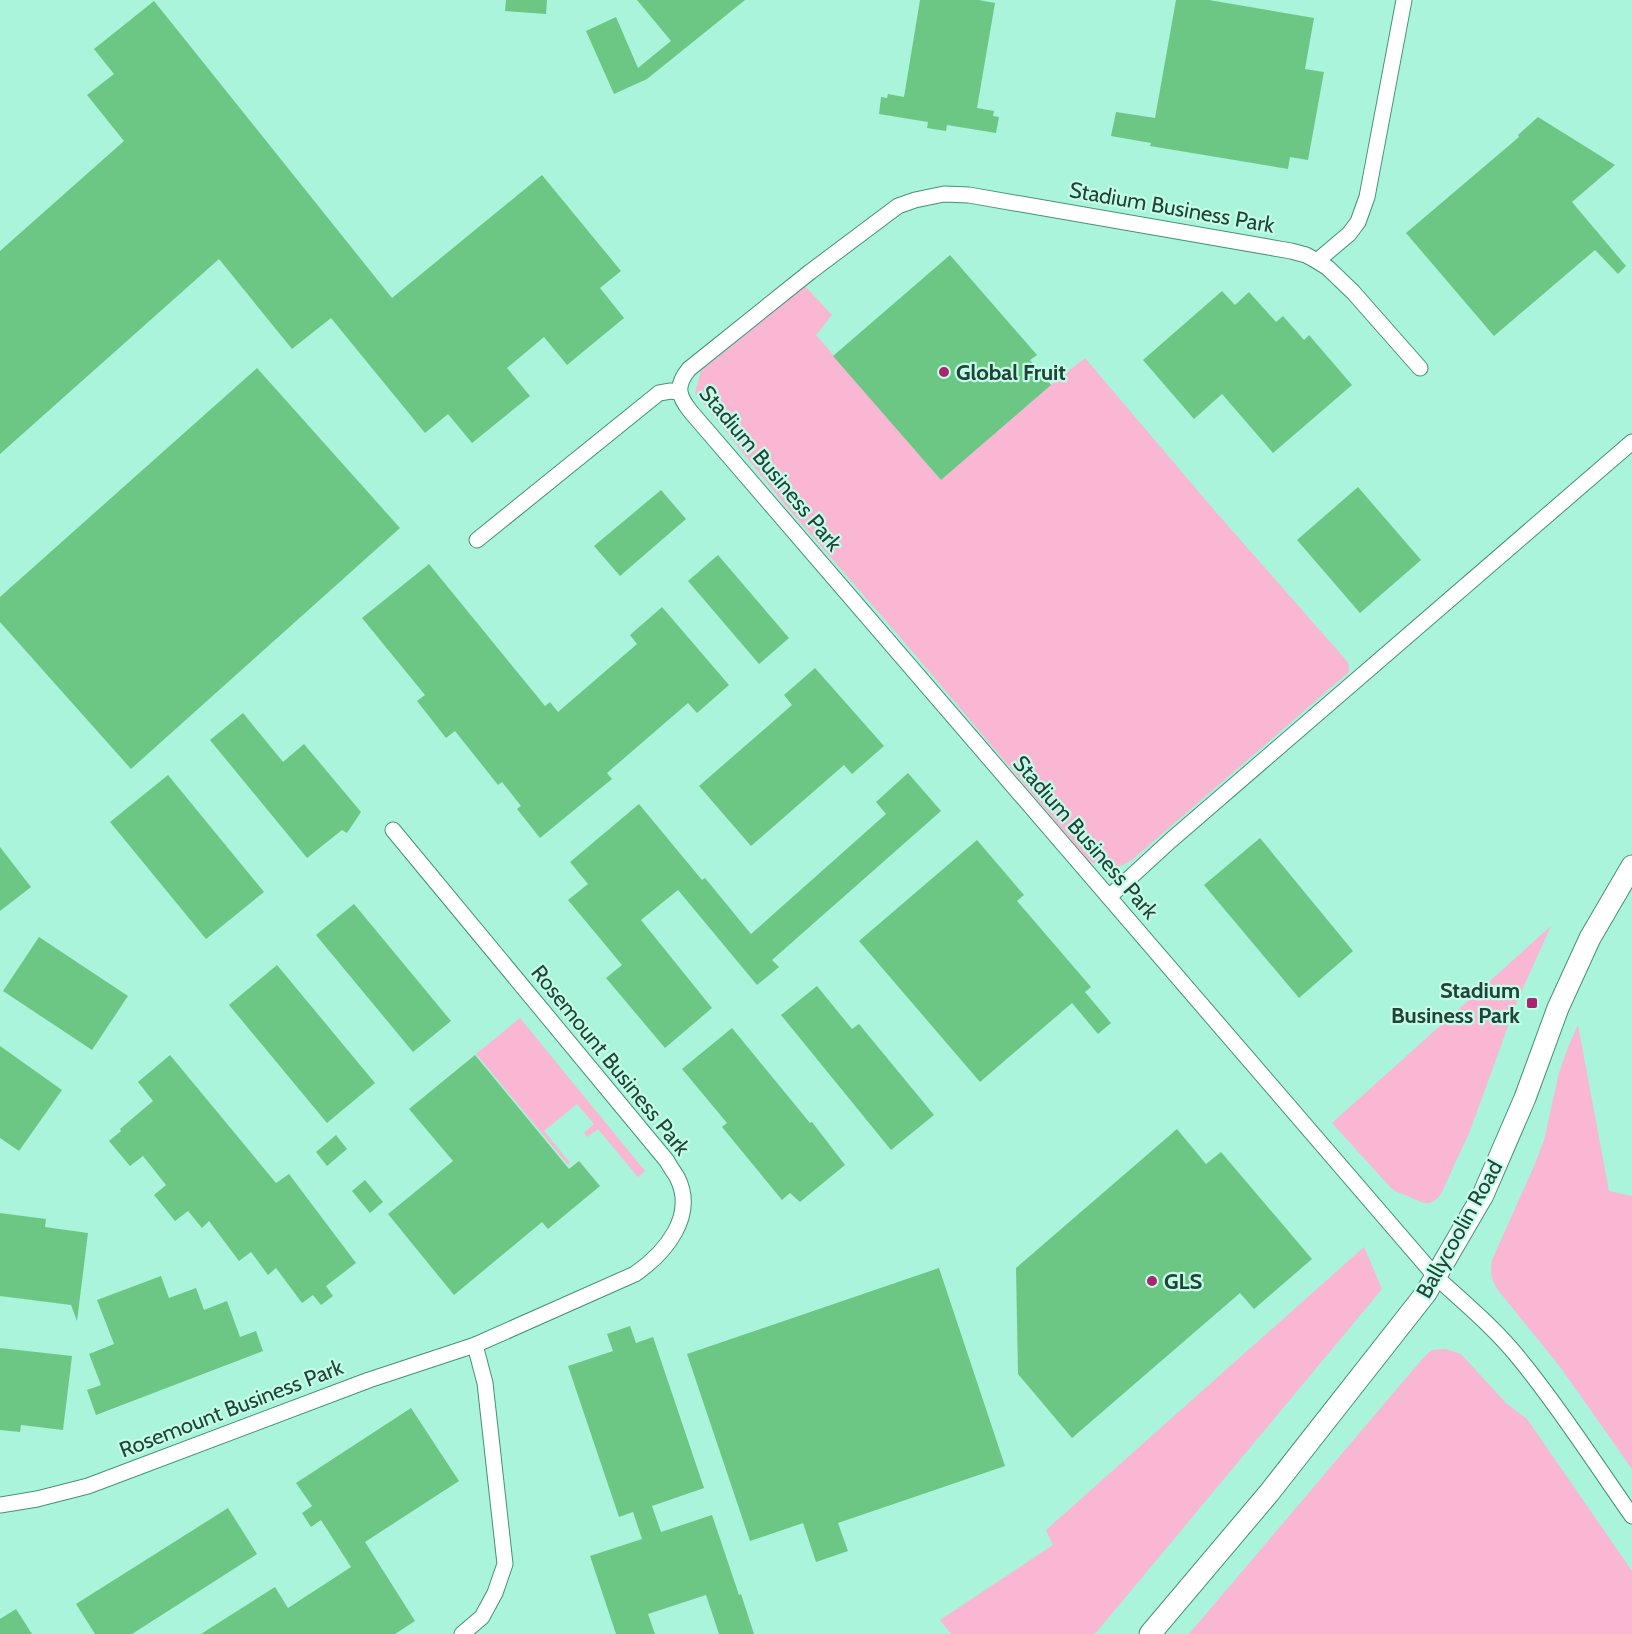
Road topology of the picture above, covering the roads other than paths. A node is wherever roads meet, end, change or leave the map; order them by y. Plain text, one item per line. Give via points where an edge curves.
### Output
1 (1404, 0) edge
2 (1317, 261) junction
3 (1420, 368) dead end
4 (678, 392) junction
5 (1632, 442) edge
6 (477, 540) dead end
7 (393, 831) dead end
8 (1632, 866) edge
9 (1108, 897) junction
10 (1436, 1277) junction
11 (475, 1345) junction
12 (0, 1504) edge
13 (1632, 1516) edge
14 (462, 1634) edge
15 (1150, 1634) edge

1 - 2 street via 1367,197 1349,234
2 - 3 street, Stadium Business Park via 1353,292
2 - 4 street, Stadium Business Park via 1291,251 969,195 930,196 898,206 810,272 689,369
4 - 6 street via 659,393
4 - 9 street, Stadium Business Park via 684,404
5 - 9 street
7 - 11 street, Rosemount Business Park via 667,1161 678,1178 682,1195 683,1212 678,1226 650,1264
8 - 10 street, Ballycoolin Road via 1590,938 1558,1008 1526,1098 1483,1196
9 - 10 street, Stadium Business Park
10 - 13 street, Stadium Business Park via 1486,1321 1522,1361
10 - 15 street, Ballycoolin Road via 1269,1492
11 - 12 street, Rosemount Business Park via 369,1380 88,1486
11 - 14 street via 485,1383 505,1564 482,1617

